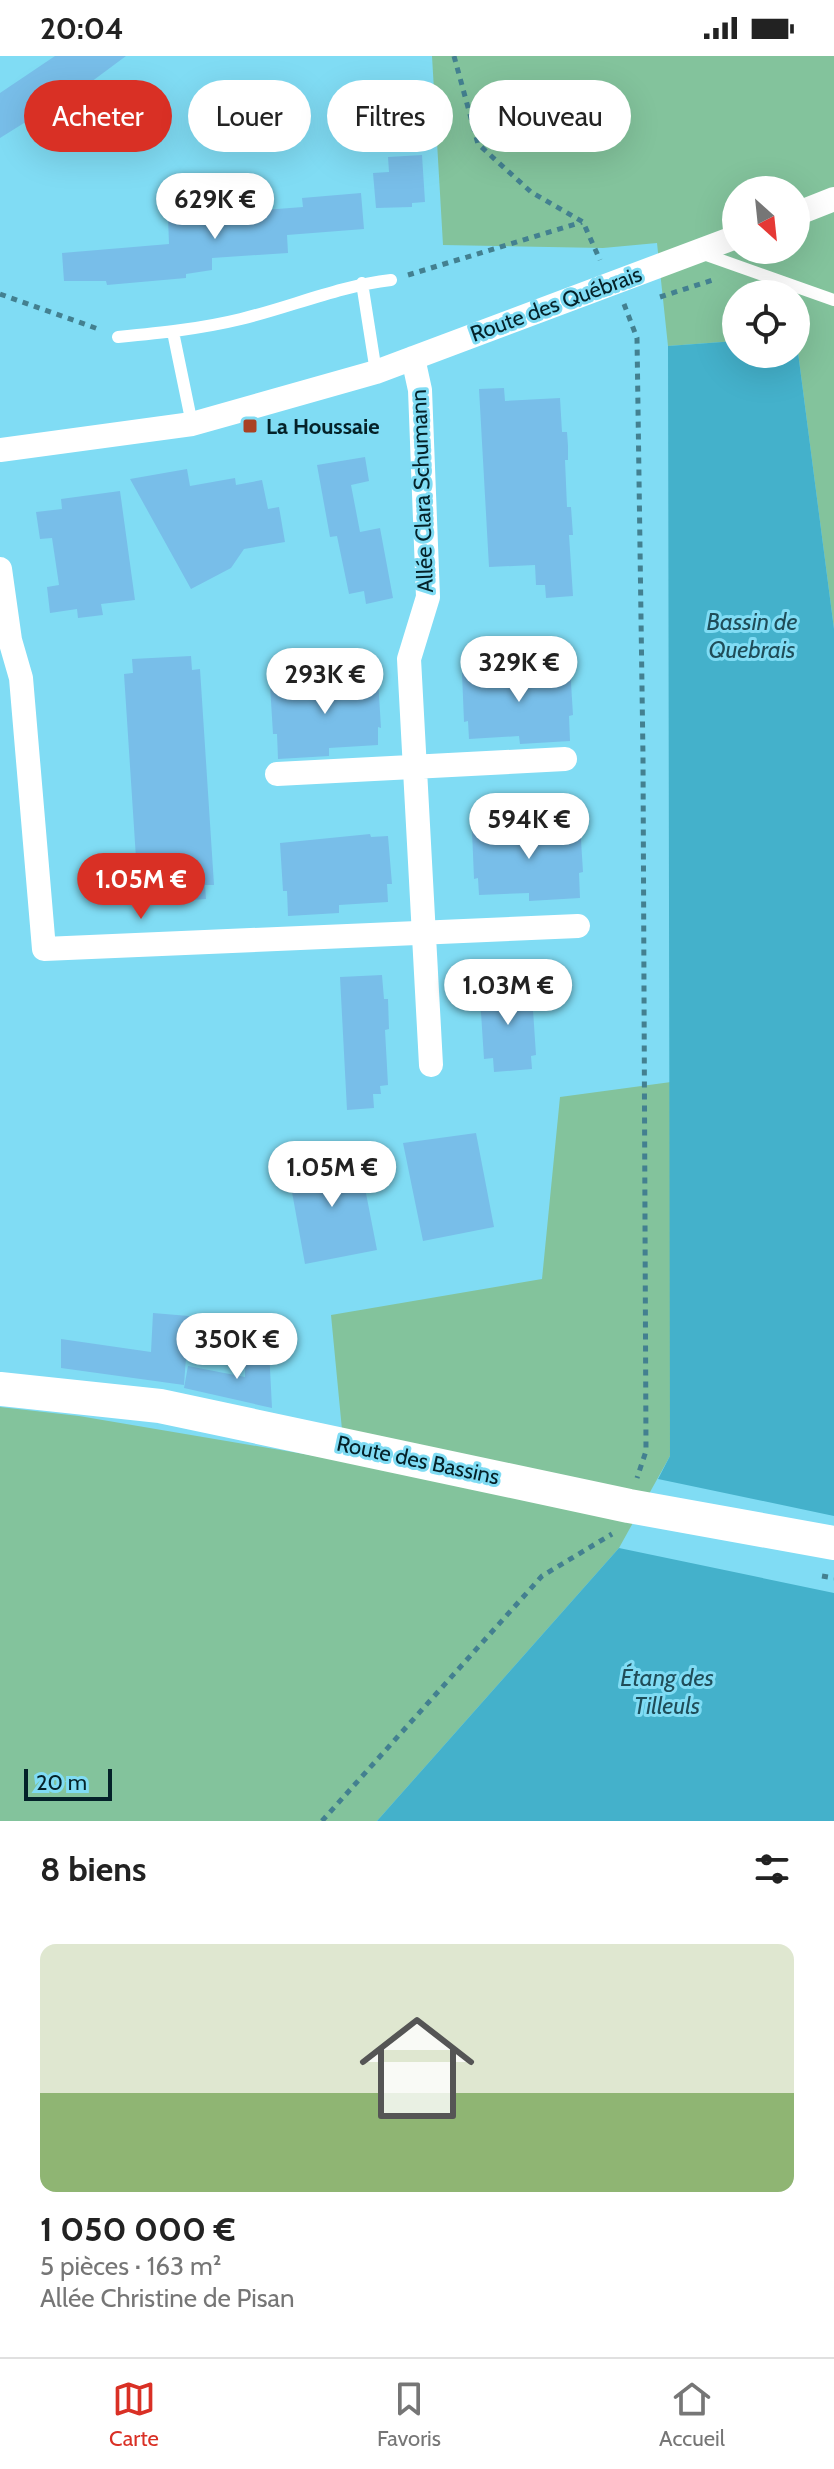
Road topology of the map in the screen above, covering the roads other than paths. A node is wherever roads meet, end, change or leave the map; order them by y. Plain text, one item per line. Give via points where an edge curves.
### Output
1 (834, 199) edge
2 (810, 208) edge
3 (722, 243) edge
4 (698, 252) junction
5 (391, 280) road end
6 (362, 283) junction
7 (834, 300) edge
8 (173, 332) junction
9 (118, 337) road end
10 (413, 358) junction
11 (376, 372) junction
12 (192, 424) junction
13 (0, 450) edge
14 (0, 569) edge
15 (565, 759) dead end
16 (414, 766) junction
17 (277, 774) dead end
18 (578, 926) dead end
19 (422, 933) junction
20 (431, 1065) dead end
21 (0, 1389) edge
22 (834, 1543) edge

1 - 2 street
3 - 4 street, Route des Québrais
4 - 7 lane
4 - 10 street, Route des Québrais
5 - 6 lane
6 - 8 lane via 241,319
6 - 11 lane
8 - 9 lane
8 - 12 lane
10 - 11 street, Route des Québrais
10 - 16 street, Allée Clara Schumann via 420,390 428,597 409,659
11 - 12 street, Route des Québrais
12 - 13 street, Route des Québrais
14 - 19 street via 21,678 44,949
15 - 16 street
16 - 17 street
16 - 19 street, Allée Clara Schumann
18 - 19 street
19 - 20 street, Allée Clara Schumann
21 - 22 main road, Route des Bassins via 160,1406 629,1506

